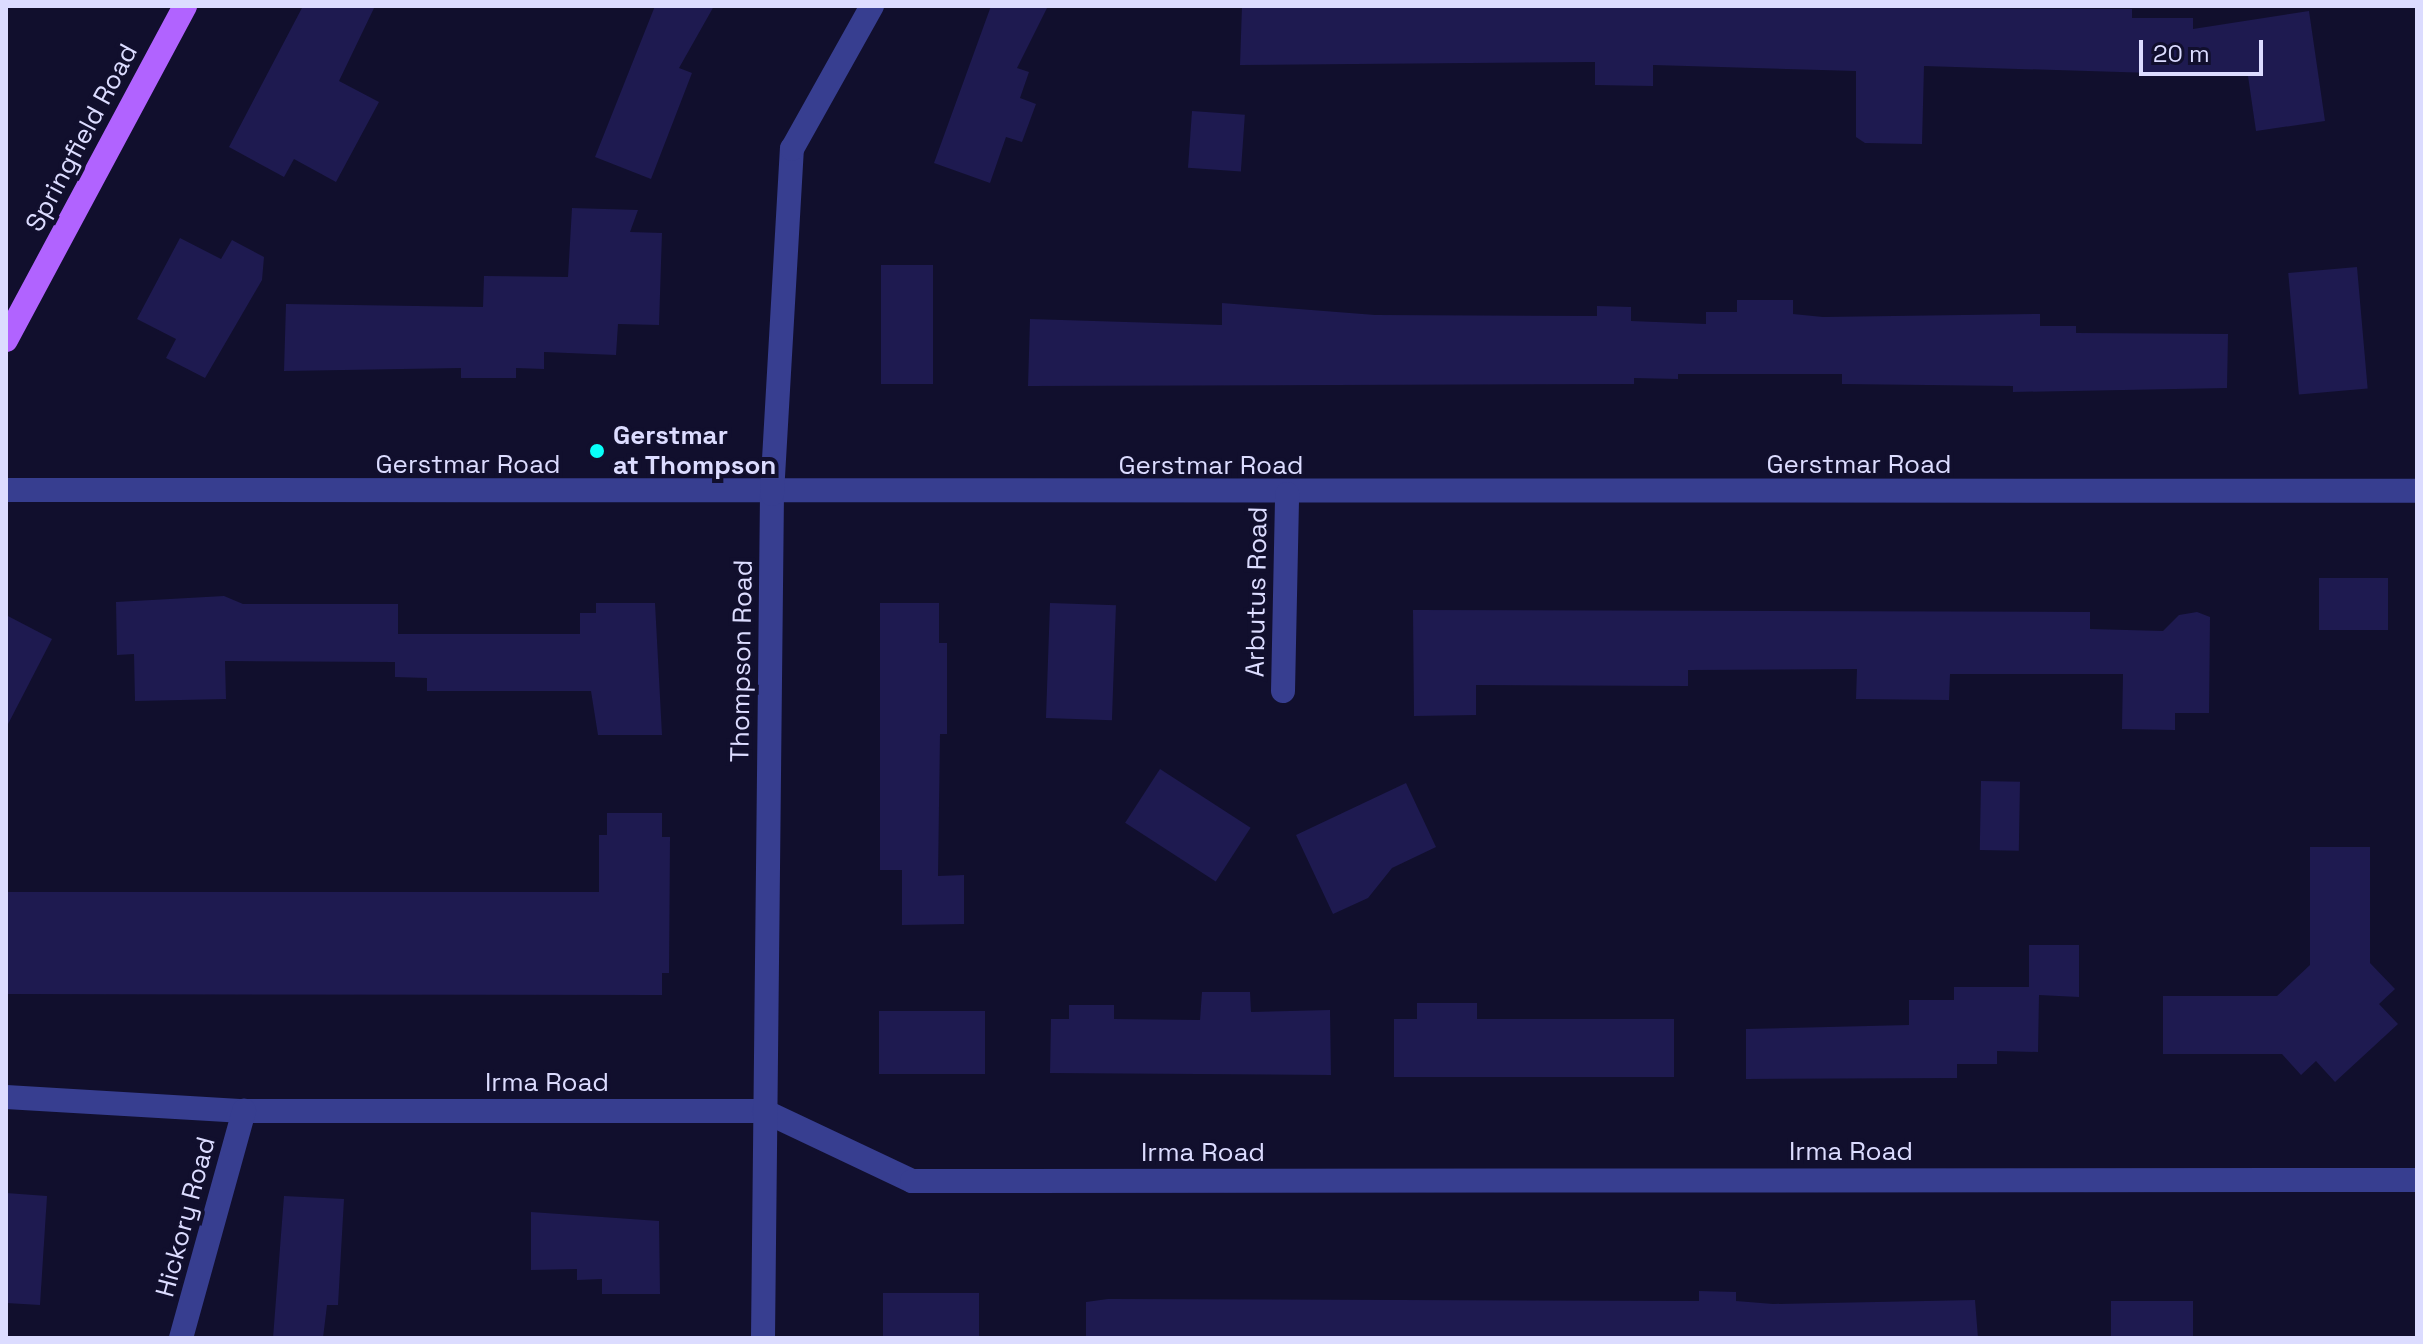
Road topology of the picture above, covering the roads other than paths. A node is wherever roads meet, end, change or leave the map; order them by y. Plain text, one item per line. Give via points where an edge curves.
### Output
1 (185, 6) edge
2 (872, 6) edge
3 (6, 340) edge
4 (6, 490) edge
5 (2417, 491) edge
6 (772, 494) junction
7 (1287, 494) junction
8 (1283, 691) dead end
9 (6, 1097) edge
10 (244, 1111) junction
11 (764, 1111) junction
12 (2417, 1180) edge
13 (181, 1338) edge
14 (763, 1338) edge

1 - 3 main road, Springfield Road
2 - 6 street, Thompson Road via 792,149
4 - 6 street, Gerstmar Road
5 - 7 street, Gerstmar Road
6 - 7 street, Gerstmar Road
6 - 11 street, Thompson Road
7 - 8 street, Arbutus Road
9 - 10 street, Irma Road
10 - 11 street, Irma Road
10 - 13 street, Hickory Road
11 - 12 street, Irma Road via 912,1181
11 - 14 street, Thompson Road

